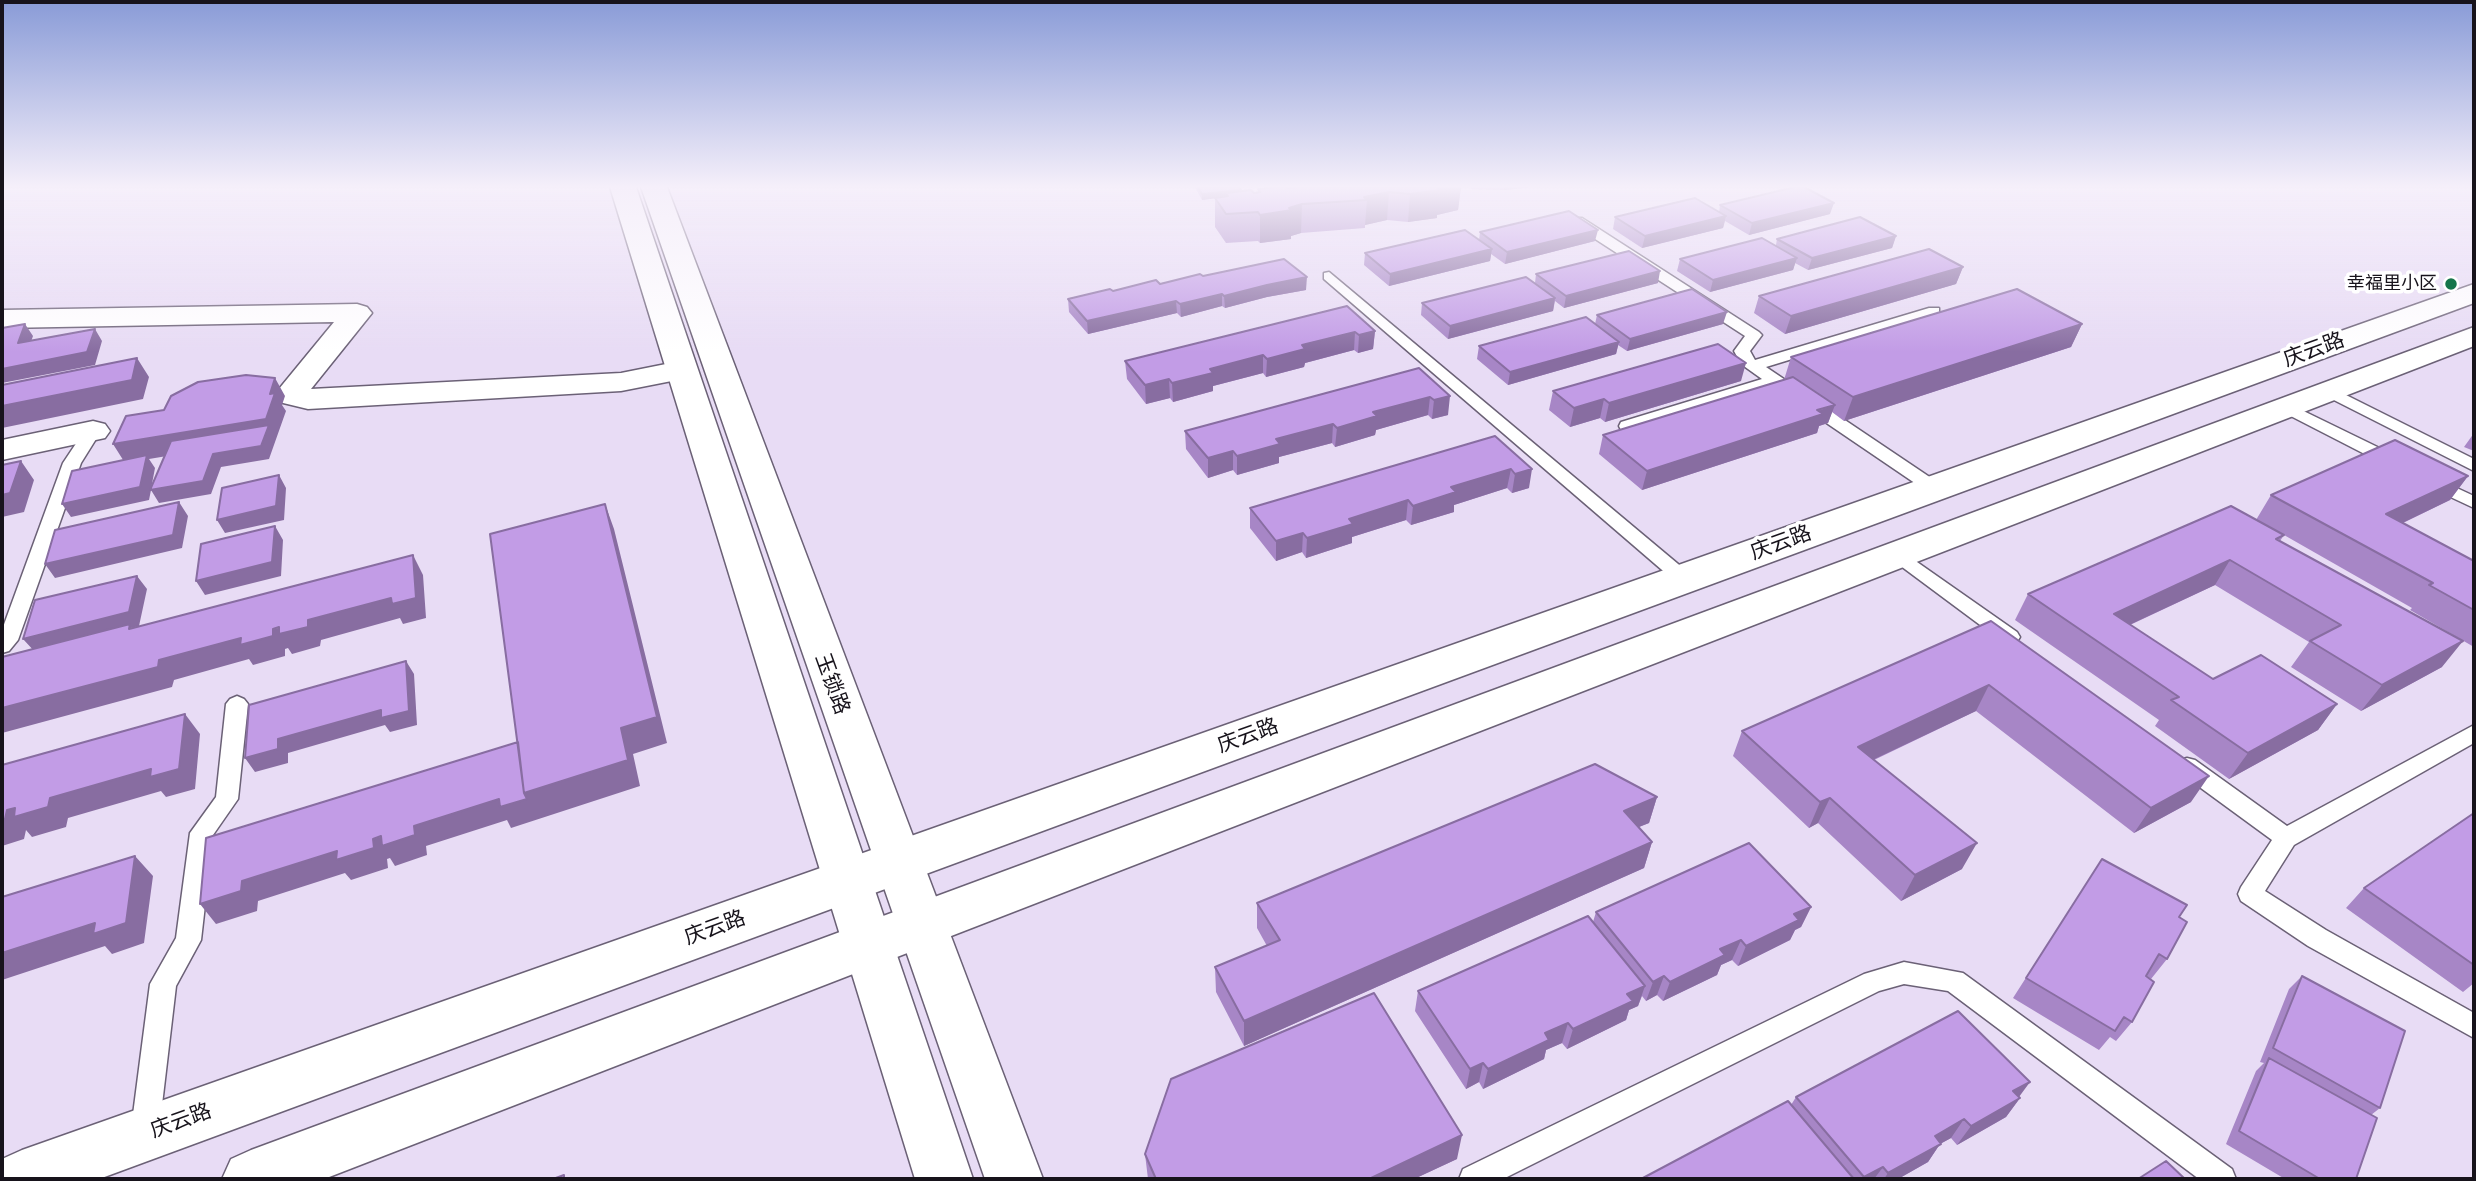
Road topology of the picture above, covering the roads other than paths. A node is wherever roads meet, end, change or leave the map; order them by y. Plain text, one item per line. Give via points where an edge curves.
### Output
1 (640, 242) edge
2 (673, 242) edge
3 (1611, 242) edge
4 (1329, 276) dead end
5 (2474, 292) edge
6 (1934, 311) edge
7 (2, 318) edge
8 (2474, 336) edge
9 (1753, 366) junction
10 (681, 370) junction
11 (1774, 380) junction
12 (2328, 391) junction
13 (2286, 407) junction
14 (1626, 426) edge
15 (93, 431) joint
16 (2, 450) edge
17 (2474, 466) edge
18 (1934, 488) junction
19 (2474, 503) edge
20 (1897, 554) junction
21 (1683, 578) junction
22 (2, 646) edge
23 (2030, 652) edge
24 (237, 704) dead end
25 (2474, 733) edge
26 (2175, 757) edge
27 (2286, 838) junction
28 (898, 862) junction
29 (846, 881) junction
30 (921, 925) junction
31 (867, 945) junction
32 (2474, 1026) edge
33 (144, 1135) junction
34 (22, 1179) edge
35 (251, 1179) edge
36 (944, 1179) edge
37 (1014, 1179) edge
38 (1473, 1179) edge
39 (2222, 1179) edge

1 - 10 main road
2 - 28 main road, 玉锁路
3 - 9 lane via 1754,335 1742,351
4 - 21 lane
5 - 18 main road, 庆云路
6 - 9 lane
7 - 10 main road via 357,313 289,395 308,399 621,382
8 - 12 main road, 庆云路
9 - 11 lane
10 - 29 main road
11 - 14 lane
11 - 18 lane
12 - 13 main road, 庆云路
12 - 17 lane
13 - 19 lane
13 - 20 main road, 庆云路
15 - 16 main road
15 - 22 lane via 72,463
18 - 21 main road, 庆云路
20 - 23 lane
20 - 30 main road, 庆云路
21 - 28 main road, 庆云路
24 - 33 lane via 227,799 202,834 188,940 163,984
25 - 27 lane
26 - 27 lane
27 - 32 lane via 2250,894 2317,938
28 - 29 main road, 庆云路
28 - 30 main road, 玉锁路
29 - 31 main road
29 - 33 main road, 庆云路
30 - 31 main road, 庆云路
30 - 37 main road, 玉锁路
31 - 35 main road, 庆云路
31 - 36 main road
33 - 34 main road, 庆云路
38 - 39 lane via 1873,982 1904,973 1954,981

